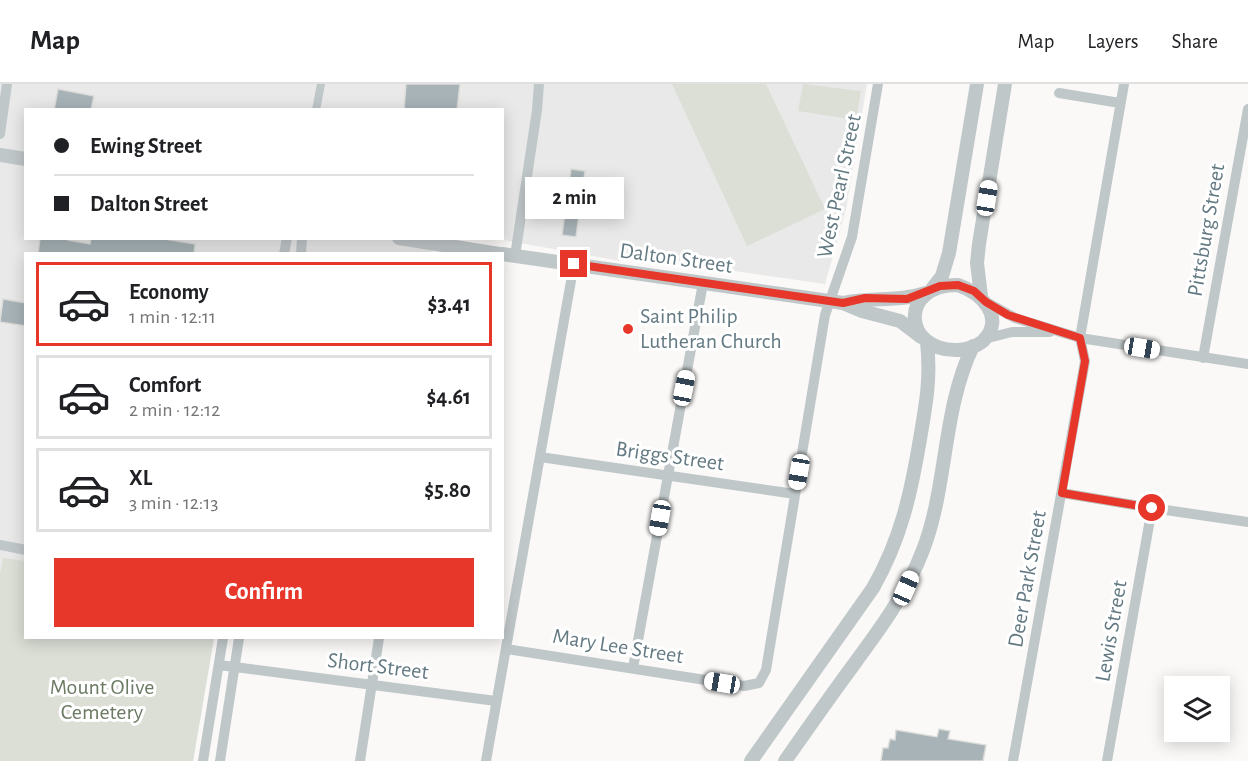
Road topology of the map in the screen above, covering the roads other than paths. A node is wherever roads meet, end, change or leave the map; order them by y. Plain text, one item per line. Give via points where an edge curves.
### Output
1 (7, 84) edge
2 (321, 84) edge
3 (539, 84) edge
4 (878, 84) edge
5 (977, 84) edge
6 (1005, 84) edge
7 (1124, 84) edge
8 (1059, 93) dead end
9 (1120, 103) junction
10 (316, 108) edge
11 (1248, 109) edge
12 (0, 134) edge
13 (1, 154) edge
14 (24, 159) edge
15 (407, 240) edge
16 (441, 249) edge
17 (480, 252) edge
18 (506, 254) edge
19 (574, 264) junction
20 (703, 283) junction
21 (930, 291) junction
22 (983, 299) junction
23 (837, 302) junction
24 (1059, 333) junction
25 (1080, 338) junction
26 (924, 340) junction
27 (978, 343) junction
28 (1203, 358) junction
29 (1248, 364) edge
30 (540, 457) junction
31 (667, 475) junction
32 (1062, 493) junction
33 (795, 494) junction
34 (1152, 508) junction
35 (1248, 522) edge
36 (0, 545) edge
37 (24, 549) edge
38 (223, 639) edge
39 (239, 639) edge
40 (379, 639) edge
41 (506, 648) junction
42 (219, 665) junction
43 (234, 667) junction
44 (633, 668) junction
45 (759, 683) joint
46 (372, 684) junction
47 (496, 701) junction
48 (203, 761) edge
49 (219, 761) edge
50 (360, 761) edge
51 (486, 761) edge
52 (751, 761) edge
53 (785, 761) edge
54 (1013, 761) edge
55 (1107, 761) edge

1 - 12 street
2 - 10 street
3 - 18 street
4 - 23 street, West Pearl Street
5 - 21 street via 949,253 942,276
6 - 22 street via 977,263
7 - 9 street, Deer Park Street
8 - 9 street
9 - 25 street, Deer Park Street
11 - 28 street, Pittsburg Street
13 - 14 street
15 - 16 street, Dalton Street
16 - 17 street, Dalton Street
18 - 19 street, Dalton Street
19 - 20 street, Dalton Street
19 - 30 street
20 - 23 street, Dalton Street
20 - 31 street
21 - 22 street via 958,285
21 - 23 street, Dalton Street via 907,299
21 - 26 street via 915,311
22 - 24 street via 1008,315
22 - 27 street via 991,321 988,333
23 - 26 street, Dalton Street via 900,321
23 - 33 street, West Pearl Street via 825,315
24 - 25 street
24 - 27 street via 1012,332
25 - 28 street
25 - 32 street, Deer Park Street via 1085,361
26 - 27 street via 955,350
26 - 52 street via 930,383 908,505 888,563
27 - 53 street via 958,381 932,521 906,588
28 - 29 street
30 - 31 street, Briggs Street
30 - 41 street
31 - 33 street, Briggs Street
31 - 44 street
32 - 34 street
32 - 54 street, Deer Park Street
33 - 45 street, West Pearl Street via 766,670
34 - 35 street
34 - 55 street, Lewis Street
36 - 37 street
38 - 42 street
39 - 43 street
40 - 46 street
41 - 44 street, Mary Lee Street
41 - 47 street
42 - 43 street, Short Street
42 - 48 street
43 - 46 street, Short Street
43 - 49 street
44 - 45 street, Mary Lee Street via 744,687
46 - 47 street, Short Street
46 - 50 street
47 - 51 street

